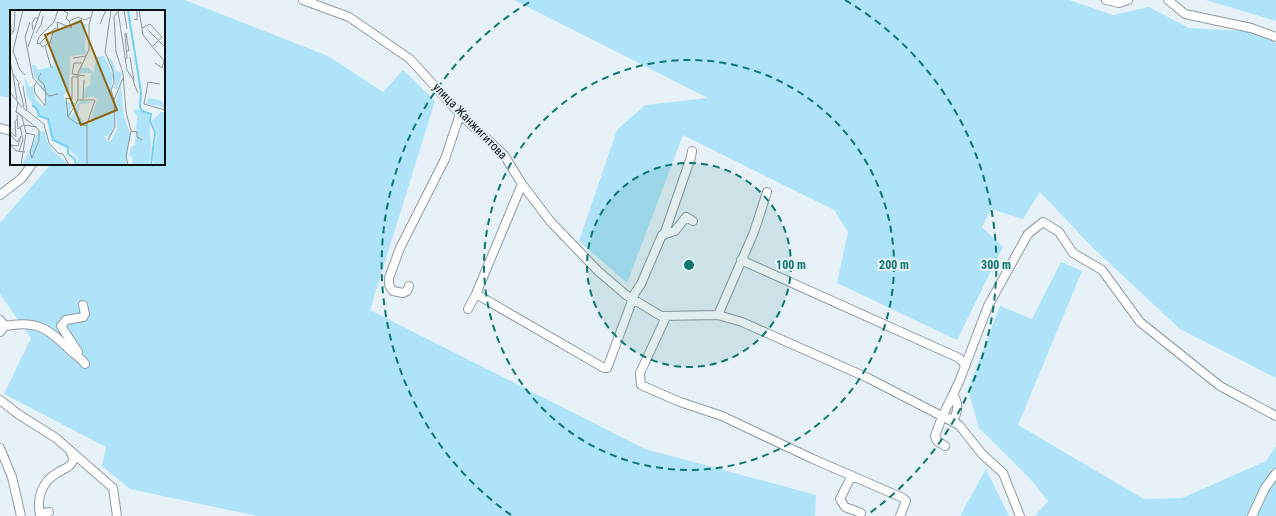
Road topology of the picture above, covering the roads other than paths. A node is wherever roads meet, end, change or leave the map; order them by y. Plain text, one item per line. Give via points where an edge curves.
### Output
1 (302, 0) edge
2 (1106, 0) edge
3 (1128, 0) edge
4 (1168, 0) edge
5 (1276, 37) edge
6 (460, 114) junction
7 (0, 128) edge
8 (10, 131) edge
9 (692, 151) dead end
10 (31, 165) edge
11 (522, 184) junction
12 (766, 192) dead end
13 (0, 195) edge
14 (693, 221) dead end
15 (664, 235) junction
16 (741, 260) junction
17 (409, 286) dead end
18 (476, 294) junction
19 (634, 300) junction
20 (83, 305) dead end
21 (468, 309) dead end
22 (718, 315) junction
23 (666, 316) junction
24 (2, 326) edge
25 (966, 365) junction
26 (953, 395) junction
27 (0, 400) edge
28 (945, 416) junction
29 (1276, 416) edge
30 (945, 446) dead end
31 (0, 448) edge
32 (71, 453) junction
33 (1276, 473) edge
34 (854, 477) junction
35 (49, 512) dead end
36 (861, 514) dead end
37 (21, 516) edge
38 (117, 516) edge
39 (900, 516) edge
40 (1020, 516) edge
41 (1252, 516) edge

1 - 6 street, улица Жанжигитова via 349,17 393,46 430,79
2 - 3 street
4 - 5 street via 1185,14 1251,28
6 - 11 street, улица Жанжигитова via 501,151
6 - 17 street via 445,159 403,241 389,278 389,285 393,291 407,291
7 - 8 street
9 - 15 street
10 - 13 street via 22,178
11 - 18 street
11 - 19 street, улица Жанжигитова via 547,218 577,250 613,285
12 - 16 street via 754,232
14 - 15 street via 686,217 675,231
15 - 19 street via 658,242 641,284 635,292
16 - 22 street
16 - 25 street via 958,358
18 - 19 street via 604,368 609,362
18 - 21 street
19 - 23 street, улица Жанжигитова via 657,314
20 - 24 street via 83,317 66,320 61,326 84,363 55,335 45,329 30,325
22 - 23 street
22 - 28 street via 742,322 868,378
23 - 34 street via 640,373 641,384 680,402 722,416
25 - 26 street
25 - 29 street via 988,306 1012,261 1028,234 1043,222 1059,232 1073,253 1102,270 1140,322 1220,386
26 - 28 street
26 - 28 street via 956,399 957,412 954,419
27 - 32 street via 56,438
28 - 30 street via 935,436 937,441
28 - 40 street via 959,425 982,454 1003,473
31 - 37 street via 12,477
32 - 35 street via 74,459 71,465 51,477 43,486 38,499 40,514
32 - 38 street via 113,488
33 - 41 street via 1265,488
34 - 36 street via 850,479 840,499 844,507
34 - 39 street via 903,498 906,501

